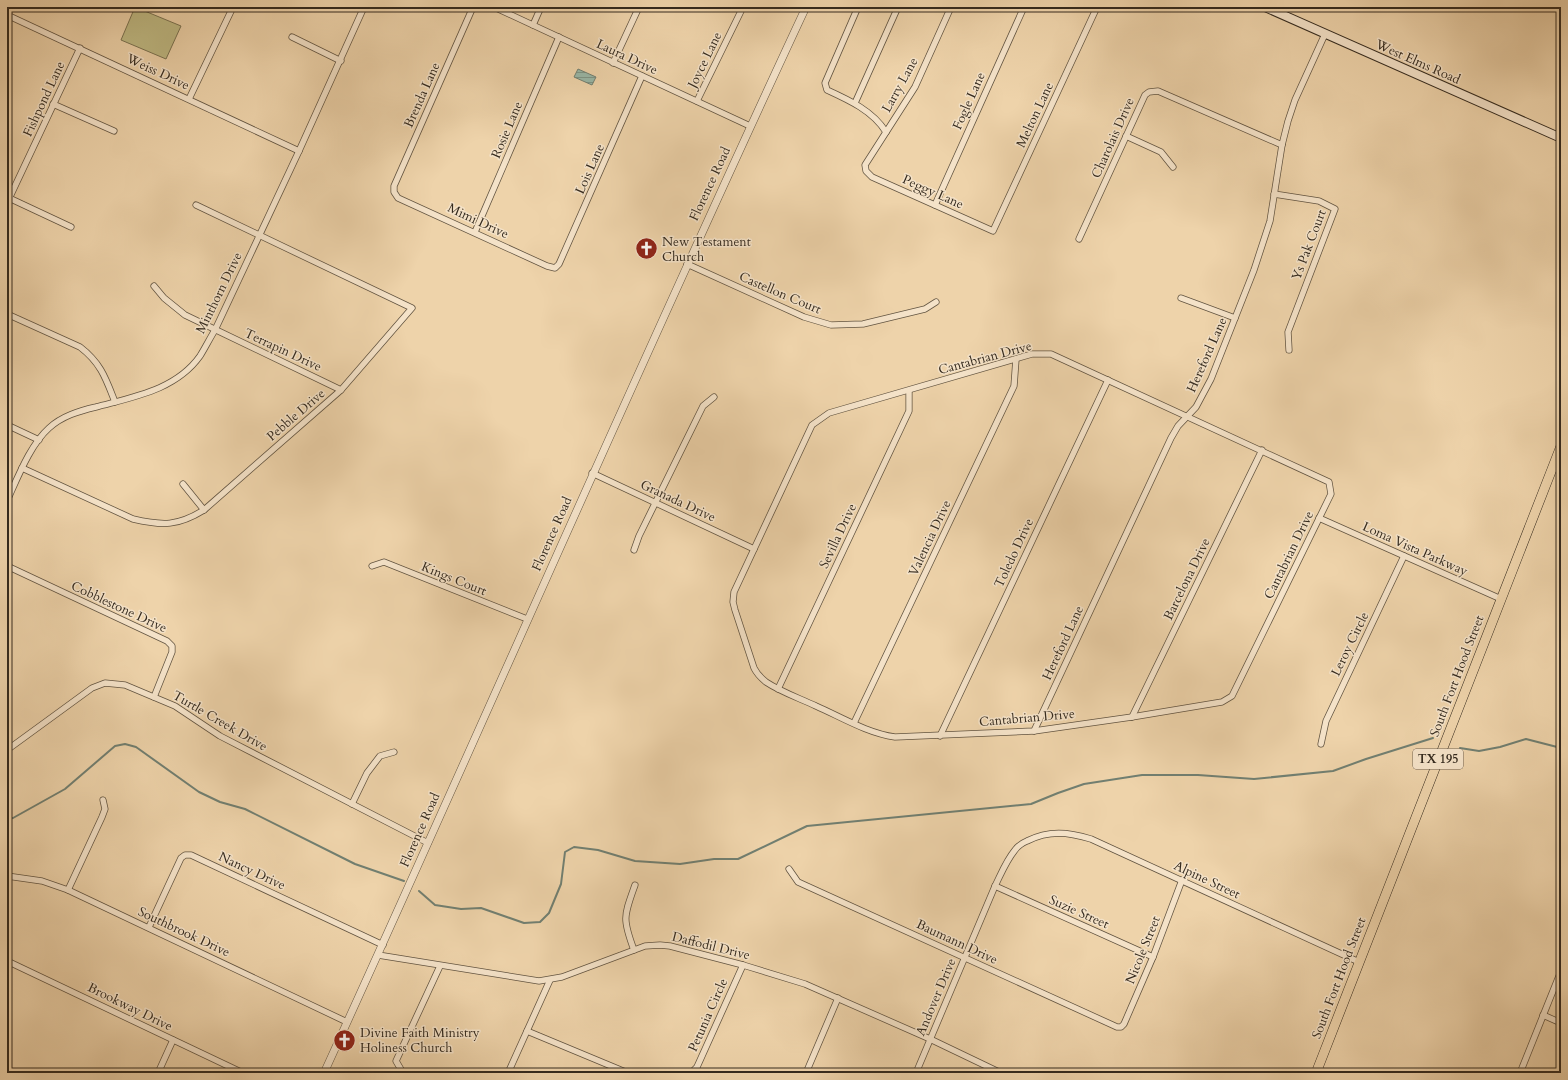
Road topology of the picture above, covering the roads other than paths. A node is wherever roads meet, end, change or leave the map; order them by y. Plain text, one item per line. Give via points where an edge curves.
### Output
1 (233, 7) edge
2 (364, 7) edge
3 (473, 7) edge
4 (494, 7) edge
5 (541, 7) edge
6 (639, 7) edge
7 (743, 7) edge
8 (806, 7) edge
9 (858, 7) edge
10 (898, 7) edge
11 (951, 7) edge
12 (1024, 7) edge
13 (1097, 7) edge
14 (1265, 7) edge
15 (7, 15) edge
16 (533, 25) junction
17 (1325, 34) junction
18 (292, 36) dead end
19 (559, 37) junction
20 (80, 48) junction
21 (341, 61) junction
22 (613, 62) junction
23 (642, 76) junction
24 (189, 99) junction
25 (697, 101) junction
26 (855, 103) junction
27 (54, 104) junction
28 (750, 126) junction
29 (114, 132) dead end
30 (886, 132) junction
31 (1126, 136) junction
32 (1561, 138) edge
33 (1282, 145) junction
34 (300, 150) junction
35 (1173, 167) dead end
36 (866, 170) joint
37 (394, 192) joint
38 (1274, 194) junction
39 (8, 201) edge
40 (934, 204) junction
41 (196, 206) dead end
42 (71, 227) dead end
43 (993, 231) joint
44 (475, 232) junction
45 (259, 236) junction
46 (1079, 239) dead end
47 (687, 264) junction
48 (554, 268) joint
49 (154, 286) dead end
50 (1181, 298) dead end
51 (936, 302) dead end
52 (7, 314) edge
53 (1235, 318) junction
54 (214, 330) junction
55 (1289, 350) dead end
56 (1016, 360) junction
57 (1108, 380) junction
58 (341, 390) junction
59 (909, 391) junction
60 (714, 397) dead end
61 (115, 402) junction
62 (1186, 416) junction
63 (7, 425) edge
64 (39, 440) junction
65 (1561, 446) edge
66 (1262, 450) junction
67 (22, 468) junction
68 (592, 474) junction
69 (183, 484) dead end
70 (7, 501) edge
71 (656, 503) junction
72 (204, 510) junction
73 (1319, 518) junction
74 (754, 549) junction
75 (634, 550) dead end
76 (1404, 556) junction
77 (7, 566) edge
78 (372, 566) dead end
79 (1501, 599) junction
80 (527, 620) junction
81 (778, 689) junction
82 (154, 697) junction
83 (1132, 717) junction
84 (854, 723) junction
85 (1034, 731) junction
86 (940, 736) junction
87 (1321, 744) dead end
88 (7, 750) edge
89 (394, 752) dead end
90 (103, 800) dead end
91 (352, 804) junction
92 (1042, 835) joint
93 (428, 843) junction
94 (789, 869) dead end
95 (7, 876) edge
96 (1182, 880) junction
97 (635, 884) dead end
98 (995, 886) junction
99 (68, 890) junction
100 (149, 927) junction
101 (383, 945) junction
102 (634, 950) junction
103 (378, 955) junction
104 (1153, 957) junction
105 (965, 958) junction
106 (7, 961) edge
107 (1359, 962) junction
108 (743, 965) junction
109 (440, 966) junction
110 (1561, 971) edge
111 (550, 980) junction
112 (838, 998) junction
113 (1543, 1015) junction
114 (347, 1022) junction
115 (1561, 1023) edge
116 (1121, 1027) joint
117 (527, 1031) junction
118 (930, 1039) junction
119 (173, 1040) junction
120 (158, 1073) edge
121 (243, 1073) edge
122 (324, 1073) edge
123 (403, 1073) edge
124 (508, 1073) edge
125 (628, 1073) edge
126 (691, 1073) edge
127 (806, 1073) edge
128 (916, 1073) edge
129 (1001, 1073) edge
130 (1316, 1073) edge
131 (1520, 1073) edge

1 - 24 street
2 - 21 street, Minthorn Drive
3 - 37 street, Brenda Lane via 394,186
4 - 16 street, Laura Drive
5 - 16 street
6 - 22 street
7 - 25 street, Joyce Lane
8 - 28 street, Florence Road
9 - 26 street via 825,83 827,90
10 - 26 street
11 - 30 street, Larry Lane via 915,87
12 - 40 street, Fogle Lane
13 - 43 street, Melton Lane
14 - 17 main road, West Elms Road
15 - 20 street, Weiss Drive
16 - 19 street, Laura Drive
17 - 32 main road, West Elms Road
17 - 33 street, Hereford Lane via 1296,100
18 - 21 street
19 - 22 street, Laura Drive
19 - 44 street, Rosie Lane
20 - 24 street, Weiss Drive
20 - 27 street, Fishpond Lane
21 - 34 street, Minthorn Drive
22 - 23 street, Laura Drive
23 - 25 street, Laura Drive
23 - 48 street, Lois Lane via 560,264
24 - 34 street, Weiss Drive
25 - 28 street, Laura Drive
26 - 30 street via 881,124
27 - 29 street
27 - 39 street, Fishpond Lane
28 - 47 street, Florence Road
30 - 36 street, Larry Lane via 865,165
31 - 33 street, Charolais Drive via 1145,95 1153,90
31 - 35 street via 1161,152
31 - 46 street, Charolais Drive
33 - 38 street, Hereford Lane
34 - 45 street, Minthorn Drive
36 - 40 street, Peggy Lane via 872,177
37 - 44 street, Mimi Drive via 398,198
38 - 53 street, Hereford Lane via 1270,222
38 - 55 street, Ys Pak Court via 1319,201 1335,209 1288,332
39 - 42 street
40 - 43 street, Peggy Lane
41 - 45 street
44 - 48 street, Mimi Drive
45 - 54 street, Minthorn Drive
45 - 58 street, Pebble Drive via 412,308
47 - 51 street, Castellon Court via 804,318 831,325 863,324 925,309
47 - 68 street, Florence Road
49 - 54 street, Terrapin Drive via 185,315
50 - 53 street
52 - 61 street via 90,354 104,374
53 - 62 street, Hereford Lane via 1211,380 1196,407
54 - 58 street, Terrapin Drive
54 - 61 street, Minthorn Drive via 200,357 179,377 149,393
56 - 57 street, Cantabrian Drive via 1032,354 1051,354
56 - 59 street, Cantabrian Drive
56 - 84 street, Valencia Drive via 1014,386
57 - 62 street, Cantabrian Drive
57 - 86 street, Toledo Drive
58 - 72 street, Pebble Drive
59 - 74 street, Cantabrian Drive via 829,413 812,425
59 - 81 street, Sevilla Drive via 909,411
60 - 71 street via 703,406
61 - 64 street, Minthorn Drive via 68,416 49,428
62 - 66 street, Cantabrian Drive
62 - 85 street, Hereford Lane via 1171,438
63 - 64 street
64 - 67 street, Minthorn Drive
65 - 79 highway, South Fort Hood Street / TX 195
66 - 73 street, Cantabrian Drive via 1329,482 1331,494
66 - 83 street, Barcelona Drive
67 - 70 street, Minthorn Drive
67 - 72 street, Pebble Drive via 133,519 151,523 173,523 189,519
68 - 71 street, Granada Drive
68 - 80 street, Florence Road
69 - 72 street
71 - 74 street, Granada Drive
71 - 75 street
73 - 76 street, Loma Vista Parkway
73 - 83 street, Cantabrian Drive via 1232,696 1222,702
74 - 81 street, Cantabrian Drive via 734,592 734,606 757,674
76 - 79 street, Loma Vista Parkway
76 - 87 street, Leroy Circle via 1326,721
77 - 82 street, Cobblestone Drive via 167,641 172,646 172,652
78 - 80 street, Kings Court via 384,562
79 - 107 highway, South Fort Hood Street / TX 195
80 - 93 street, Florence Road
81 - 84 street, Cantabrian Drive
82 - 88 street, Turtle Creek Drive via 116,683 106,683 92,688
82 - 91 street, Turtle Creek Drive via 175,706 220,736
83 - 85 street, Cantabrian Drive
84 - 86 street, Cantabrian Drive via 883,736
85 - 86 street, Cantabrian Drive
89 - 91 street via 380,756 367,773
90 - 99 street via 105,809 102,817
91 - 93 street, Turtle Creek Drive
92 - 96 street, Alpine Street via 1057,832 1076,834
92 - 98 street, Andover Drive via 1018,846
93 - 101 street, Florence Road
94 - 105 street, Baumann Drive via 798,882
95 - 99 street, Southbrook Drive via 42,881
96 - 104 street, Nicole Street
96 - 107 street, Alpine Street
97 - 102 street via 625,919
98 - 104 street, Suzie Street
98 - 105 street, Andover Drive
99 - 100 street, Southbrook Drive
100 - 101 street, Nancy Drive via 181,858 191,855
100 - 114 street, Southbrook Drive
101 - 103 street, Florence Road
102 - 108 street, Daffodil Drive via 653,945 670,946
102 - 111 street, Daffodil Drive via 562,978
103 - 109 street, Daffodil Drive
103 - 114 street, Florence Road
104 - 116 street, Nicole Street
105 - 116 street, Baumann Drive via 1117,1028
105 - 118 street, Andover Drive
106 - 119 street, Brookway Drive
107 - 130 highway, South Fort Hood Street / TX 195
108 - 112 street, Daffodil Drive via 806,984
108 - 126 street, Petunia Circle via 697,1067
109 - 111 street, Daffodil Drive via 539,981
109 - 123 street via 396,1061
110 - 113 street
111 - 117 street
112 - 118 street, Daffodil Drive
112 - 127 street
113 - 115 street
113 - 131 street
114 - 122 street, Florence Road
117 - 124 street
117 - 125 street
118 - 128 street, Andover Drive
118 - 129 street, Daffodil Drive
119 - 120 street
119 - 121 street, Brookway Drive

